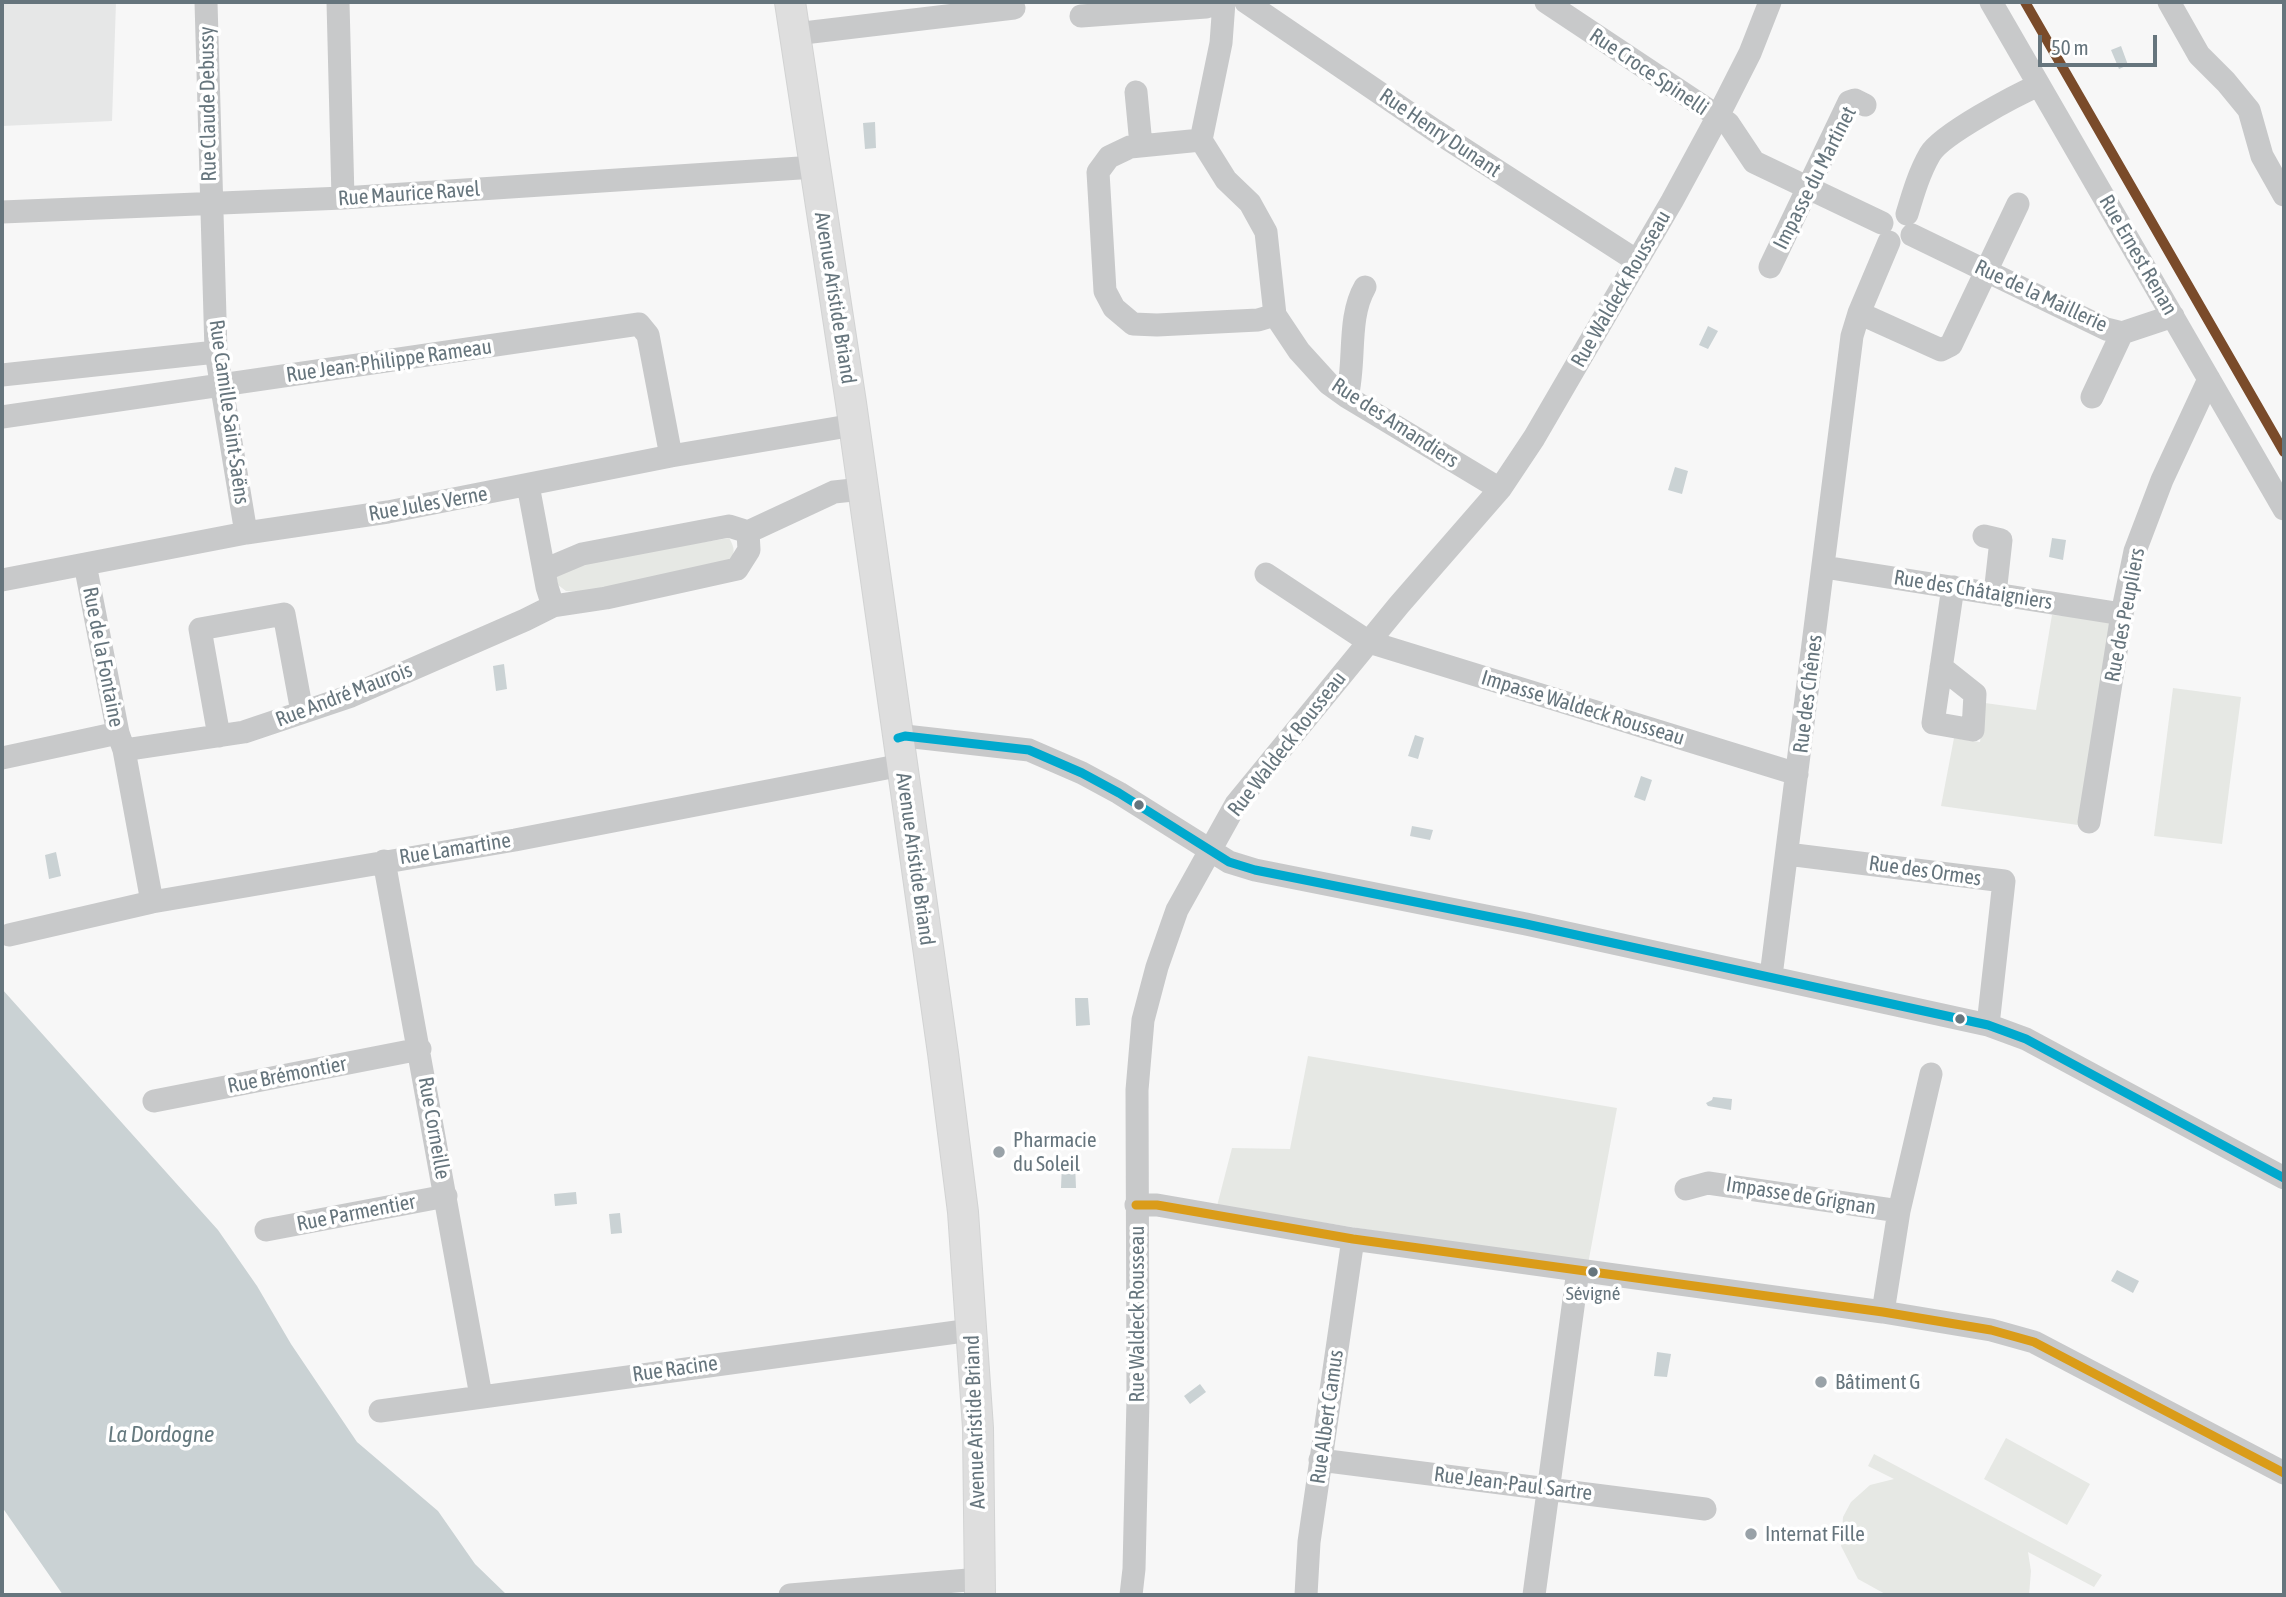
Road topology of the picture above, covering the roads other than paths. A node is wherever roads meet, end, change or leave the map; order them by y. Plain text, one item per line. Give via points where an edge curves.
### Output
1 (206, 2) edge
2 (338, 2) edge
3 (790, 2) edge
4 (1219, 2) edge
5 (1224, 2) edge
6 (1246, 2) edge
7 (1546, 2) edge
8 (1770, 2) edge
9 (1991, 2) edge
10 (2175, 3) edge
11 (1014, 8) dead end
12 (1081, 16) dead end
13 (794, 34) junction
14 (2039, 85) junction
15 (1136, 92) dead end
16 (1865, 105) dead end
17 (1717, 118) junction
18 (1201, 140) junction
19 (1141, 145) junction
20 (815, 167) junction
21 (2282, 187) edge
22 (1808, 189) junction
23 (343, 198) junction
24 (2018, 204) dead end
25 (210, 206) junction
26 (2, 212) edge
27 (1910, 225) junction
28 (1885, 233) junction
29 (1637, 261) junction
30 (1770, 267) dead end
31 (1986, 270) junction
32 (1364, 287) dead end
33 (1859, 313) junction
34 (1275, 315) junction
35 (2173, 316) junction
36 (2122, 333) junction
37 (216, 352) junction
38 (2, 374) edge
39 (2209, 379) junction
40 (221, 384) junction
41 (1347, 397) junction
42 (2092, 397) dead end
43 (2, 417) edge
44 (854, 425) junction
45 (671, 456) junction
46 (528, 485) junction
47 (862, 489) junction
48 (1500, 489) junction
49 (2284, 509) edge
50 (748, 532) junction
51 (246, 533) junction
52 (1983, 536) dead end
53 (85, 564) junction
54 (1824, 567) junction
55 (544, 570) junction
56 (1266, 575) dead end
57 (2, 580) edge
58 (1954, 587) junction
59 (1995, 594) junction
60 (553, 606) junction
61 (2122, 614) junction
62 (1369, 642) junction
63 (1941, 667) dead end
64 (302, 712) junction
65 (219, 736) junction
66 (121, 741) junction
67 (900, 751) junction
68 (2, 758) edge
69 (1797, 774) junction
70 (2089, 822) dead end
71 (1209, 849) junction
72 (1787, 854) junction
73 (384, 860) junction
74 (152, 902) junction
75 (9, 935) dead end
76 (1771, 976) junction
77 (1988, 1025) junction
78 (420, 1049) junction
79 (1931, 1074) dead end
80 (154, 1101) dead end
81 (2284, 1178) edge
82 (1686, 1189) dead end
83 (446, 1196) junction
84 (1136, 1205) junction
85 (1899, 1211) junction
86 (266, 1230) dead end
87 (1353, 1239) junction
88 (1578, 1269) junction
89 (1883, 1312) junction
90 (971, 1329) junction
91 (481, 1396) junction
92 (380, 1411) dead end
93 (1320, 1460) junction
94 (2284, 1473) edge
95 (1548, 1489) junction
96 (1705, 1509) dead end
97 (980, 1587) edge
98 (820, 1594) edge
99 (790, 1595) edge
100 (1130, 1595) edge
101 (1306, 1595) edge
102 (1534, 1595) edge

1 - 25 street, Rue Claude Debussy
2 - 23 street
3 - 13 main road, Avenue Aristide Briand
4 - 12 street
5 - 18 street via 1221,43
6 - 29 street, Rue Henry Dunant
7 - 17 street, Rue Croce Spinelli
8 - 17 street, Rue Waldeck Rousseau
9 - 14 street, Rue Ernest Renan
10 - 21 street via 2199,55 2249,110 2262,156
11 - 13 street
13 - 20 main road, Avenue Aristide Briand
14 - 27 street via 1947,135 1931,152 1916,183
14 - 35 street, Rue Ernest Renan
15 - 19 street
16 - 22 street, Impasse du Martinet via 1849,102
17 - 22 street via 1728,123 1754,163
17 - 29 street, Rue Waldeck Rousseau
18 - 19 street
18 - 34 street, Rue des Amandiers via 1226,180 1250,203 1266,232
19 - 34 street via 1110,157 1098,172 1105,291 1114,308 1133,324 1258,320
20 - 23 street, Rue Maurice Ravel
20 - 44 main road, Avenue Aristide Briand
22 - 28 street
22 - 30 street, Impasse du Martinet
23 - 25 street, Rue Maurice Ravel
24 - 31 street
25 - 26 street, Rue Maurice Ravel
25 - 37 street, Rue Camille Saint-Saëns
27 - 28 street via 1892,212
27 - 31 street, Rue de la Maillerie
28 - 33 street, Rue des Chênes
29 - 48 street, Rue Waldeck Rousseau
31 - 33 street via 1951,345 1941,350
31 - 36 street, Rue de la Maillerie
32 - 41 street via 1357,301
33 - 54 street, Rue des Chênes via 1852,336
34 - 41 street, Rue des Amandiers via 1299,351
35 - 36 street, Rue de la Maillerie
35 - 39 street, Rue Ernest Renan
36 - 42 street
37 - 38 street
37 - 40 street, Rue Camille Saint-Saëns
39 - 49 street, Rue Ernest Renan
39 - 61 street, Rue des Peupliers via 2135,551
40 - 43 street, Rue Jean-Philippe Rameau
40 - 45 street, Rue Jean-Philippe Rameau via 639,324 648,335
40 - 51 street, Rue Camille Saint-Saëns
41 - 48 street, Rue des Amandiers
44 - 45 street, Rue Jules Verne
44 - 47 main road, Avenue Aristide Briand
45 - 46 street, Rue Jules Verne
46 - 51 street, Rue Jules Verne
46 - 55 street
47 - 50 street via 834,492
47 - 67 main road, Avenue Aristide Briand
48 - 62 street, Rue Waldeck Rousseau
50 - 55 street via 729,526 595,551
50 - 60 street, Rue André Maurois via 749,550 737,569
51 - 53 street, Rue Jules Verne
52 - 59 street via 2001,540
53 - 57 street, Rue Jules Verne
53 - 66 street, Rue de la Fontaine
54 - 58 street, Rue des Châtaigniers
54 - 69 street, Rue des Chênes
55 - 60 street
56 - 62 street, Impasse Waldeck Rousseau
58 - 59 street, Rue des Châtaigniers
58 - 63 street
59 - 61 street, Rue des Châtaigniers
60 - 64 street, Rue André Maurois via 351,696
61 - 70 street, Rue des Peupliers
62 - 69 street, Impasse Waldeck Rousseau
62 - 71 street, Rue Waldeck Rousseau via 1236,804
64 - 65 street, Rue André Maurois
64 - 65 street via 284,614 200,629
65 - 66 street, Rue André Maurois
66 - 68 street, Rue André Maurois
66 - 74 street, Rue de la Fontaine
67 - 71 street, Rue Lamartine via 905,736 1029,750 1119,793
67 - 73 street, Rue Lamartine via 607,822
67 - 90 main road, Avenue Aristide Briand via 961,1198
69 - 72 street, Rue des Chênes
71 - 76 street, Rue Lamartine via 1228,862 1255,870
71 - 84 street, Rue Waldeck Rousseau via 1177,910 1143,1020
72 - 76 street, Rue des Chênes
72 - 77 street, Rue des Ormes via 2004,881
73 - 74 street, Rue Lamartine
73 - 78 street, Rue Corneille
74 - 75 street, Rue Lamartine
76 - 77 street, Rue Lamartine
77 - 81 street, Rue Lamartine via 2026,1039
78 - 80 street, Rue Brémontier
78 - 83 street, Rue Corneille
79 - 85 street
82 - 85 street, Impasse de Grignan via 1708,1182
83 - 86 street, Rue Parmentier
83 - 91 street, Rue Corneille
84 - 87 street
84 - 100 street, Rue Waldeck Rousseau via 1138,1399
85 - 89 street, Impasse de Grignan
87 - 88 street
87 - 93 street, Rue Albert Camus
88 - 89 street
88 - 95 street
89 - 94 street via 1992,1330 2034,1342
90 - 91 street, Rue Racine
90 - 97 main road, Avenue Aristide Briand via 978,1428
91 - 92 street, Rue Racine
93 - 95 street, Rue Jean-Paul Sartre
93 - 101 street, Rue Albert Camus
95 - 96 street, Rue Jean-Paul Sartre
95 - 102 street
97 - 98 street
98 - 99 street

